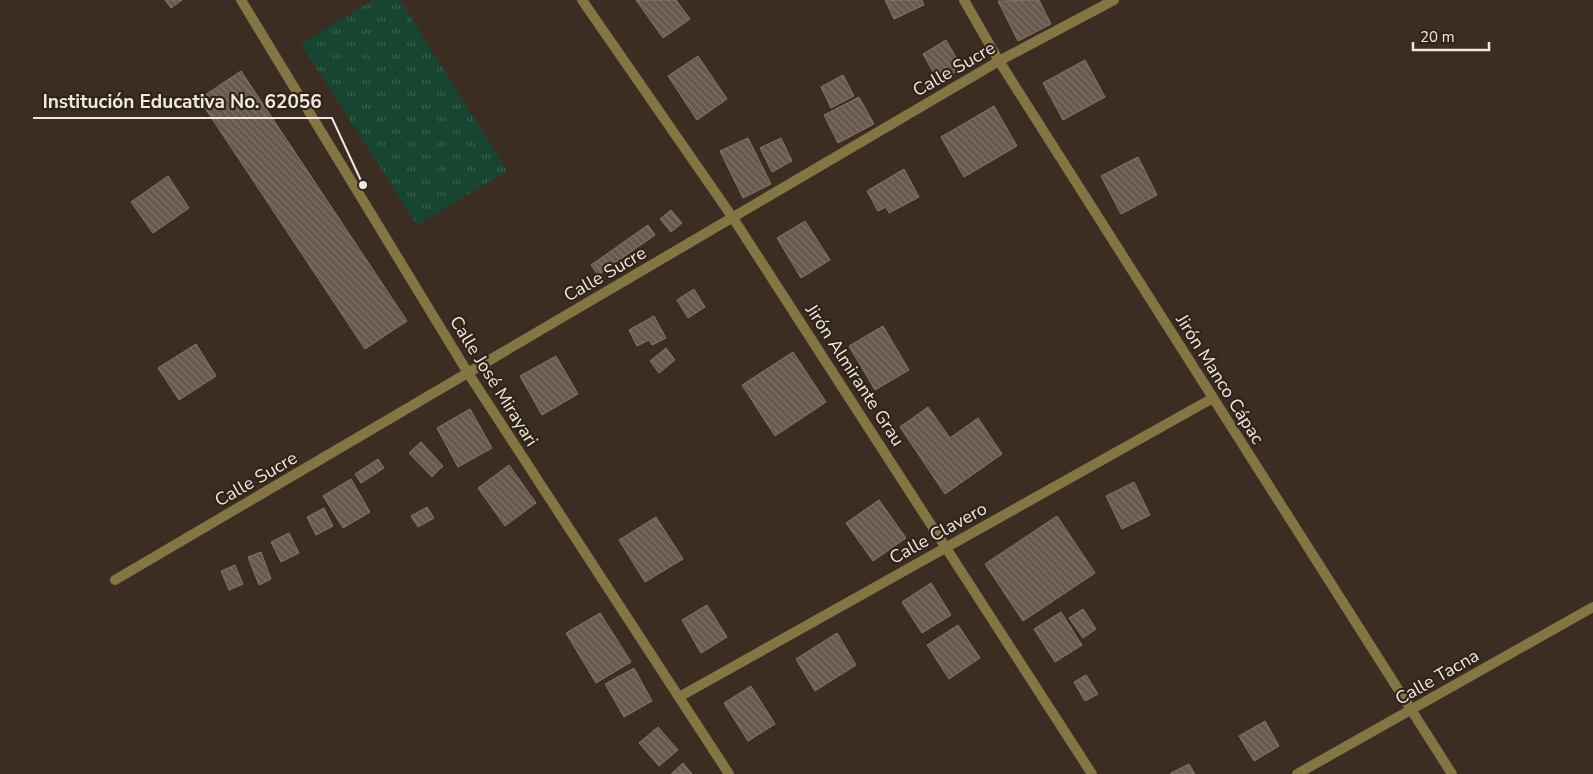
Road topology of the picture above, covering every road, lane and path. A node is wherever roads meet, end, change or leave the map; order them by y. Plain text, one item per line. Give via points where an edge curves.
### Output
1 (241, 0) edge
2 (582, 0) edge
3 (964, 0) edge
4 (1114, 0) edge
5 (1000, 61) junction
6 (733, 218) junction
7 (468, 373) junction
8 (1213, 398) junction
9 (946, 546) junction
10 (115, 580) dead end
11 (1593, 606) edge
12 (679, 697) junction
13 (1411, 711) junction
14 (729, 774) edge
15 (1092, 774) edge
16 (1297, 774) edge
17 (1452, 774) edge

1 - 7 street, Calle José Mirayari
2 - 6 street, Jirón Almirante Grau
3 - 5 street, Jirón Manco Cápac
4 - 5 street, Calle Sucre
5 - 6 street, Calle Sucre
5 - 8 street, Jirón Manco Cápac
6 - 7 street, Calle Sucre
6 - 9 street, Jirón Almirante Grau
7 - 10 street, Calle Sucre
7 - 12 street, Calle José Mirayari
8 - 9 street, Calle Clavero
8 - 13 street, Jirón Manco Cápac
9 - 12 street, Calle Clavero
9 - 15 street, Jirón Almirante Grau
11 - 13 street, Calle Tacna
12 - 14 street, Calle José Mirayari
13 - 16 street, Calle Tacna
13 - 17 street, Jirón Manco Cápac

